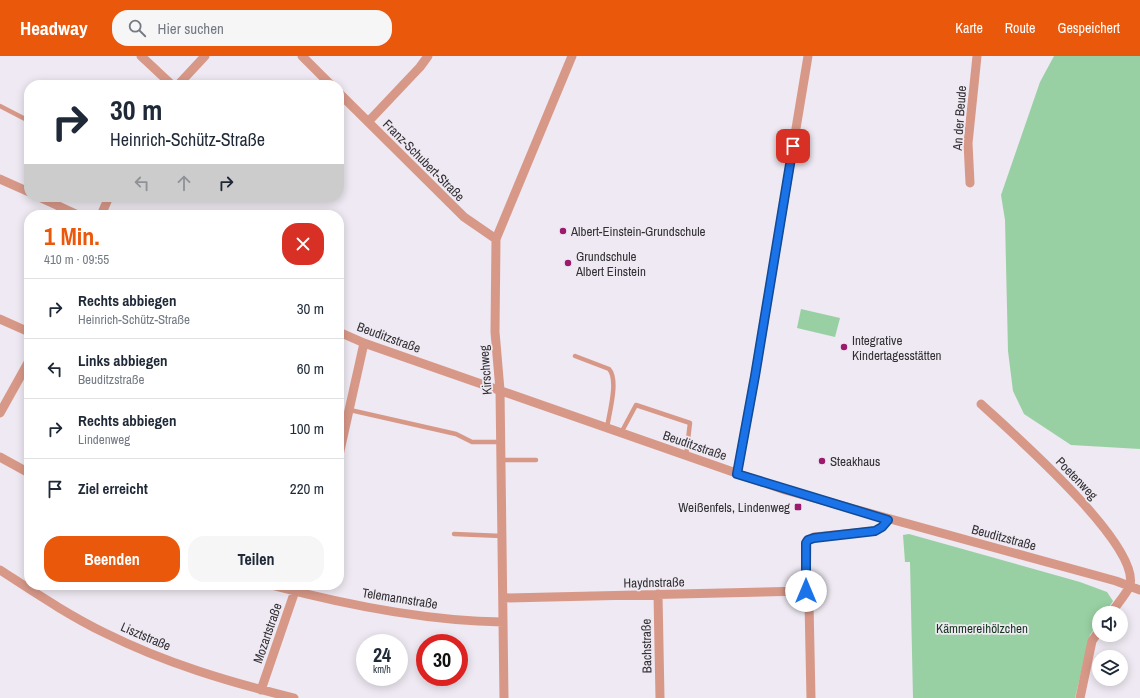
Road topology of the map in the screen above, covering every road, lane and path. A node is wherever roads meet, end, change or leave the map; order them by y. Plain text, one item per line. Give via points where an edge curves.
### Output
1 (141, 56) edge
2 (205, 56) edge
3 (302, 56) edge
4 (428, 56) edge
5 (572, 56) edge
6 (808, 56) edge
7 (977, 56) edge
8 (167, 80) edge
9 (183, 80) edge
10 (326, 80) edge
11 (344, 98) edge
12 (0, 106) edge
13 (24, 118) edge
14 (368, 122) junction
15 (0, 179) edge
16 (970, 183) dead end
17 (24, 190) edge
18 (50, 202) edge
19 (67, 210) edge
20 (496, 239) junction
21 (0, 319) edge
22 (24, 330) edge
23 (344, 334) edge
24 (364, 343) junction
25 (575, 356) dead end
26 (24, 370) edge
27 (500, 390) junction
28 (981, 404) dead end
29 (350, 410) junction
30 (0, 412) edge
31 (606, 428) junction
32 (621, 433) junction
33 (344, 435) edge
34 (500, 442) junction
35 (686, 456) junction
36 (0, 457) edge
37 (500, 460) junction
38 (536, 460) dead end
39 (24, 470) edge
40 (737, 474) junction
41 (888, 520) junction
42 (454, 534) dead end
43 (502, 536) junction
44 (0, 570) edge
45 (24, 585) edge
46 (1130, 586) junction
47 (32, 590) edge
48 (295, 590) edge
49 (304, 590) edge
50 (1140, 590) edge
51 (806, 591) junction
52 (658, 594) junction
53 (503, 598) junction
54 (1116, 606) edge
55 (503, 622) junction
56 (1092, 641) edge
57 (261, 690) junction
58 (294, 698) edge
59 (504, 698) edge
60 (660, 698) edge
61 (811, 698) edge
62 (1080, 698) edge

1 - 8 street
2 - 9 street
3 - 10 street
4 - 14 street
5 - 20 street, Kirschweg
6 - 40 street
7 - 16 street, An der Beude via 968,143
11 - 14 street, Franz-Schubert-Straße
12 - 13 lane
14 - 20 street, Franz-Schubert-Straße via 464,217
15 - 17 street
18 - 19 street
20 - 27 street, Kirschweg via 495,332
21 - 22 street
23 - 24 street, Beuditzstraße
24 - 27 street, Beuditzstraße
24 - 29 street
25 - 31 lane via 609,369 613,373 614,383
26 - 30 street
27 - 31 street, Beuditzstraße
27 - 34 street, Kirschweg
28 - 46 street, Poetenweg via 1087,506 1130,572
29 - 33 street
29 - 34 lane via 456,434 472,442
31 - 32 street, Beuditzstraße
32 - 35 street, Beuditzstraße
32 - 35 lane via 636,404 690,423
34 - 37 street, Kirschweg
35 - 40 street, Beuditzstraße
36 - 39 street
37 - 38 lane
37 - 43 street, Kirschweg
40 - 41 street, Beuditzstraße
41 - 46 street, Beuditzstraße
41 - 51 street via 875,531 808,540
42 - 43 lane
43 - 53 street, Kirschweg
44 - 45 street, Lisztstraße
46 - 50 street, Beuditzstraße
46 - 54 street
47 - 57 street, Lisztstraße via 105,633 181,665
48 - 57 street, Mozartstraße
49 - 55 street, Telemannstraße via 378,609 462,620
51 - 52 street, Haydnstraße
51 - 61 street via 809,603
52 - 53 street, Haydnstraße
52 - 60 street, Bachstraße
53 - 55 street, Kirschweg
55 - 59 street, Kirschweg
56 - 62 street
57 - 58 street, Lisztstraße

